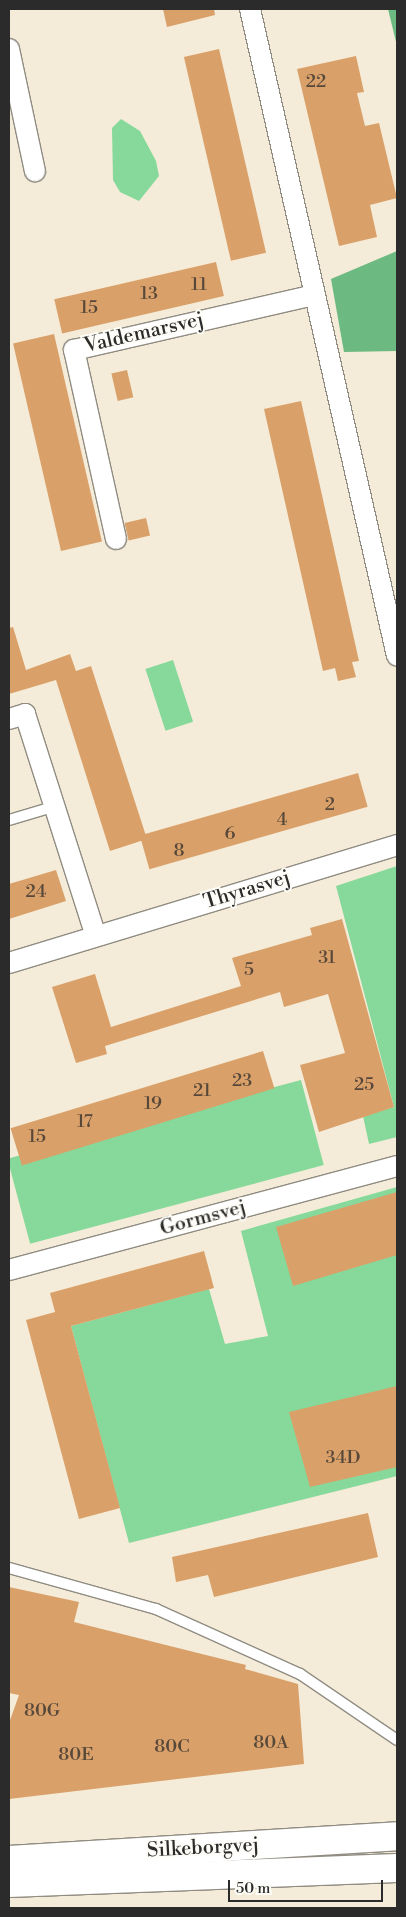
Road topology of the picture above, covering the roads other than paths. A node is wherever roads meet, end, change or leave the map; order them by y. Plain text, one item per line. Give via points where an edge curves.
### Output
1 (250, 9) edge
2 (9, 49) edge
3 (35, 171) dead end
4 (315, 294) junction
5 (116, 539) dead end
6 (397, 656) edge
7 (9, 719) edge
8 (56, 806) junction
9 (9, 820) edge
10 (397, 845) edge
11 (96, 936) junction
12 (9, 963) edge
13 (397, 1166) edge
14 (9, 1270) edge
15 (9, 1568) edge
16 (397, 1740) edge
17 (397, 1836) edge
18 (9, 1860) edge
19 (397, 1868) edge
20 (140, 1877) junction
21 (9, 1883) edge
22 (9, 1898) edge

1 - 4 street
2 - 3 street
4 - 5 street, Valdemarsvej via 74,350
4 - 6 street
7 - 8 street via 25,714
8 - 9 lane
8 - 11 street
10 - 11 street, Thyrasvej
11 - 12 street, Thyrasvej
13 - 14 street, Gormsvej
15 - 16 lane via 156,1609 300,1674
17 - 18 main road, Silkeborgvej
19 - 20 main road, Silkeborgvej
20 - 21 main road, Silkeborgvej
20 - 22 main road, Silkeborgvej

